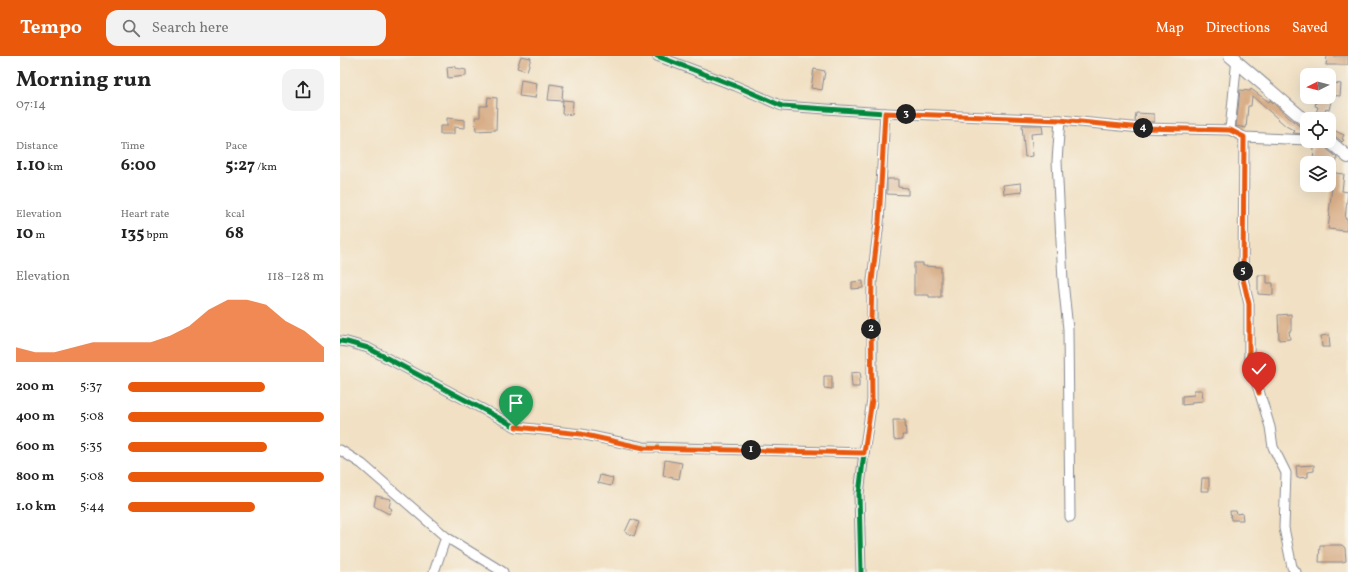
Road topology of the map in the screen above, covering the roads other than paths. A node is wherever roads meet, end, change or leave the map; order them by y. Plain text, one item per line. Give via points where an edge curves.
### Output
1 (657, 56) edge
2 (1235, 58) edge
3 (885, 113) junction
4 (1300, 116) edge
5 (1060, 120) junction
6 (1230, 130) junction
7 (1244, 137) junction
8 (1300, 140) edge
9 (1336, 147) edge
10 (1348, 157) edge
11 (340, 341) edge
12 (340, 450) edge
13 (864, 453) junction
14 (1070, 518) dead end
15 (446, 538) junction
16 (434, 572) edge
17 (503, 572) edge
18 (861, 572) edge
19 (1296, 572) edge

1 - 3 street via 782,106
2 - 4 main road
2 - 6 street
3 - 5 street
3 - 13 street via 879,222 872,281 872,400
5 - 6 street via 1142,128
5 - 14 street via 1057,161 1068,329
6 - 7 street
7 - 8 street
7 - 19 street via 1243,279 1249,304 1249,358 1270,427 1273,447 1286,473 1284,528 1292,567
9 - 10 main road
11 - 13 street via 368,348 516,427 581,434 644,448
12 - 15 street via 362,464
13 - 18 street via 859,494
15 - 16 street
15 - 17 street

